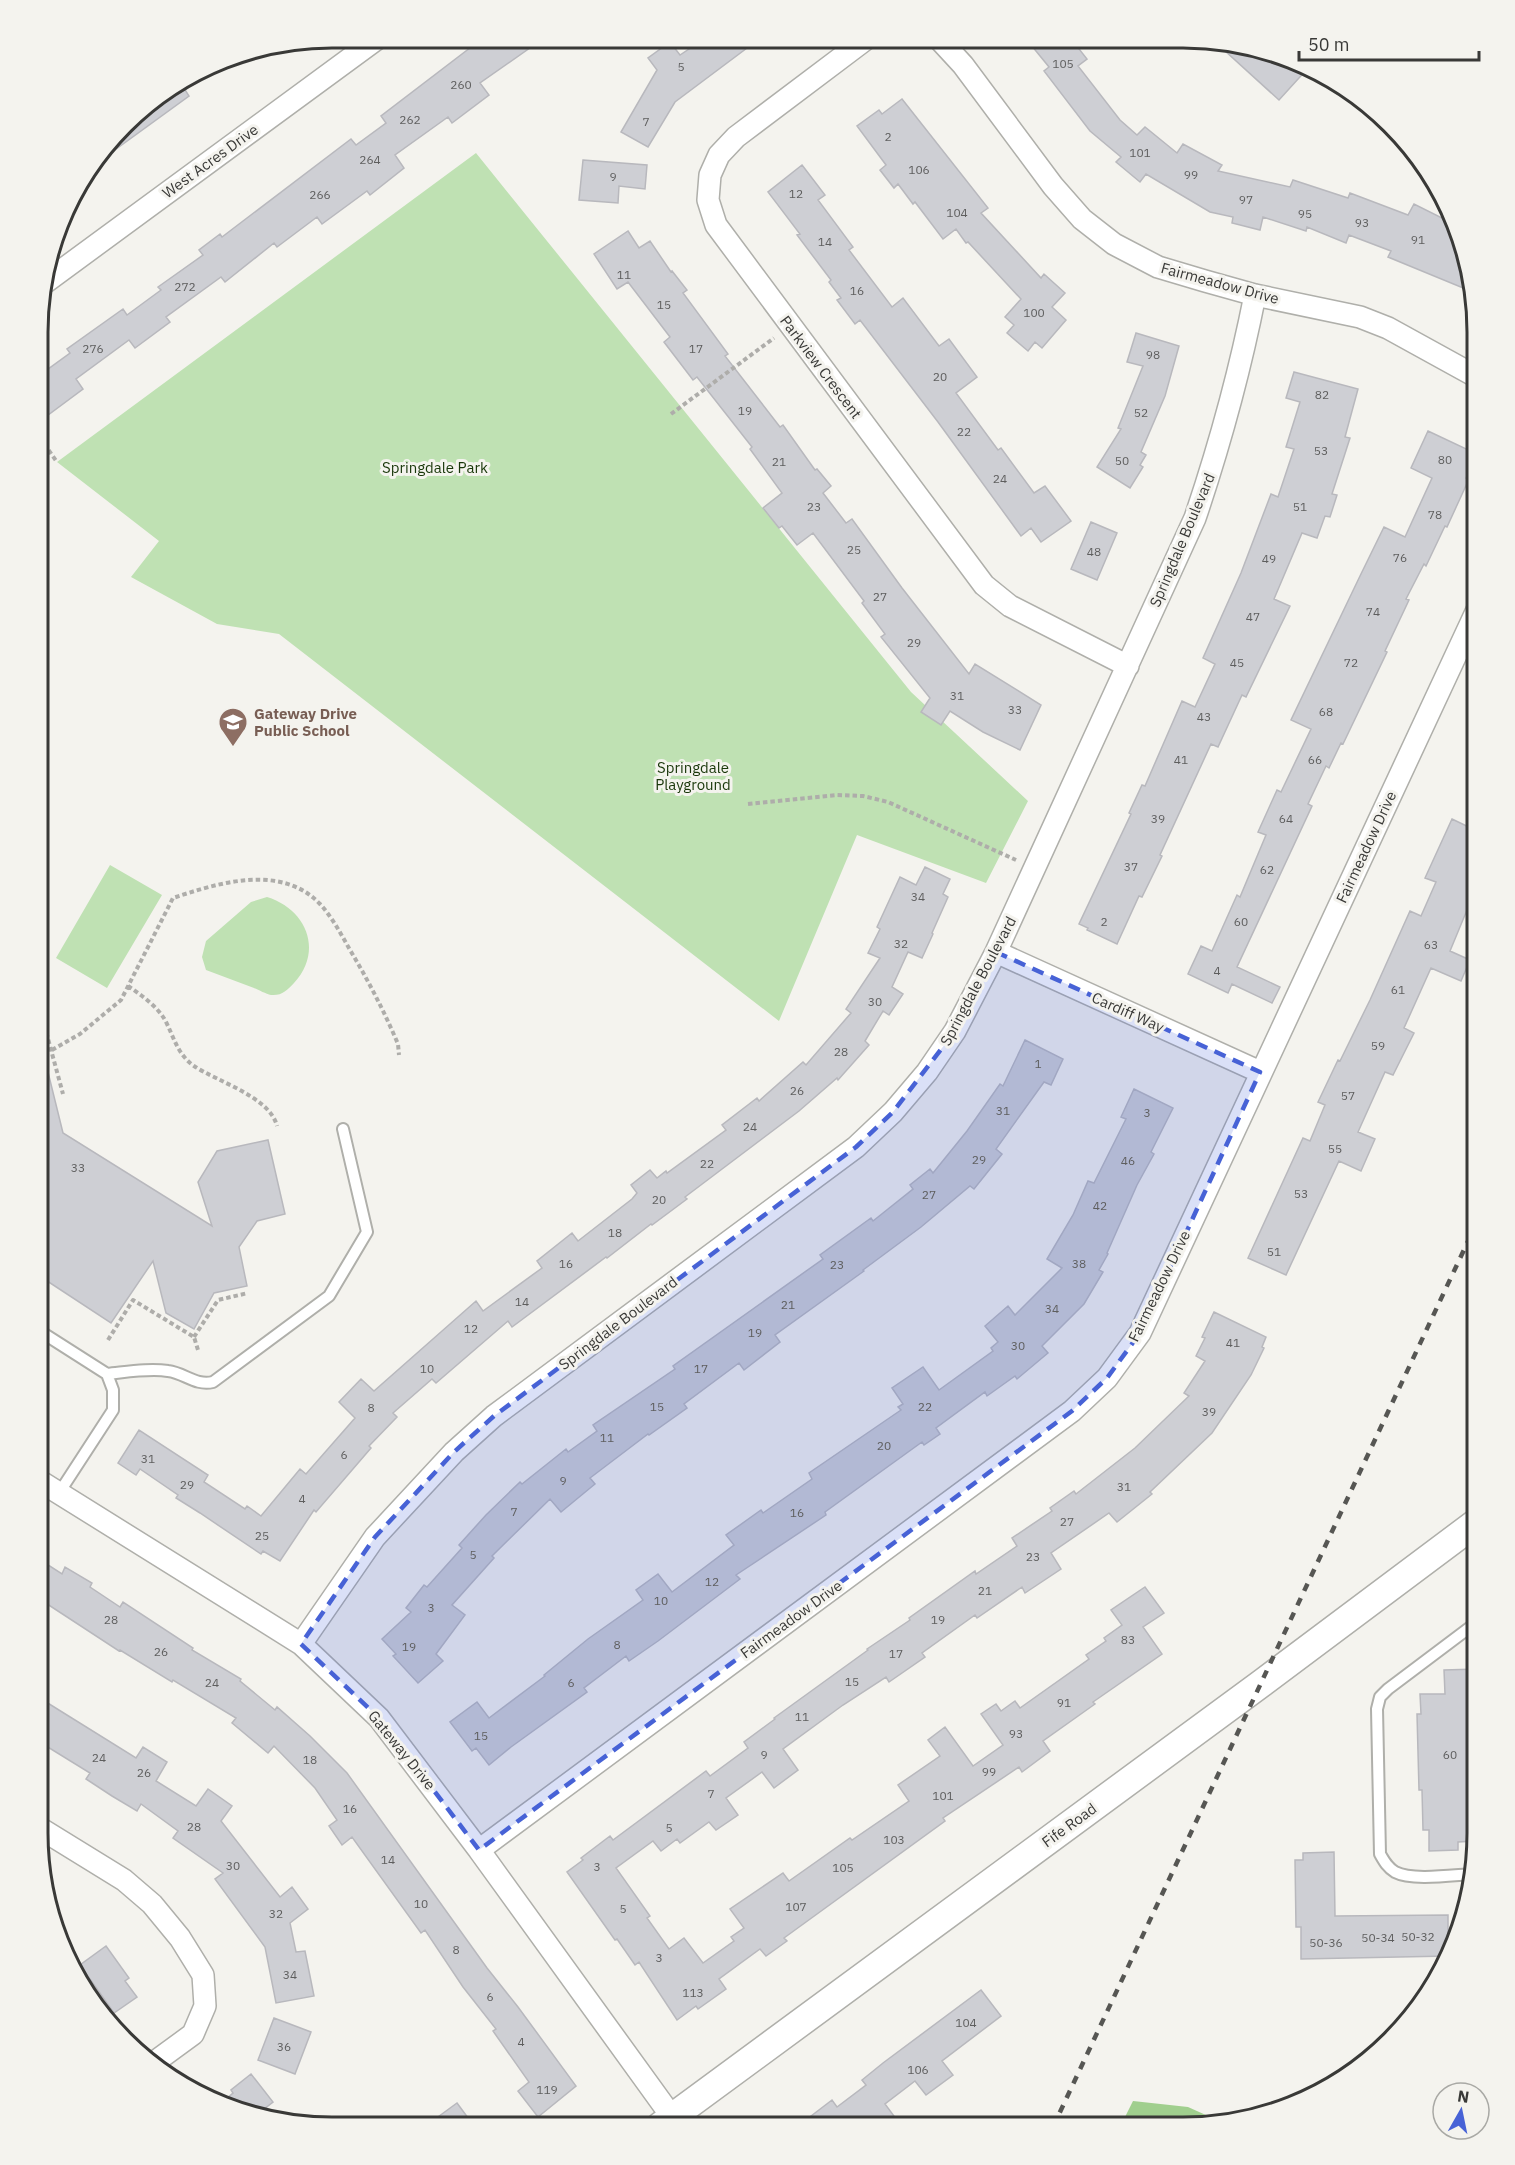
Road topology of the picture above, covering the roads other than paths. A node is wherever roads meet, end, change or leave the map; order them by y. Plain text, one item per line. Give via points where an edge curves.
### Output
1 (364, 48) edge
2 (854, 48) edge
3 (947, 48) edge
4 (53, 277) edge
5 (1256, 294) junction
6 (1467, 371) edge
7 (1467, 631) edge
8 (1128, 666) junction
9 (996, 952) junction
10 (1260, 1071) junction
11 (343, 1130) dead end
12 (48, 1336) edge
13 (107, 1374) junction
14 (48, 1486) edge
15 (59, 1493) junction
16 (1467, 1529) edge
17 (1467, 1630) edge
18 (301, 1644) junction
19 (48, 1833) edge
20 (479, 1850) junction
21 (1464, 1874) edge
22 (160, 2058) edge
23 (663, 2117) edge
24 (671, 2117) edge

1 - 4 street, West Acres Drive
2 - 8 street, Parkview Crescent via 736,137 719,155 710,175 708,200 716,225 984,585 1010,606
3 - 5 street, Fairmeadow Drive via 1082,219 1114,244 1158,267
5 - 6 street, Fairmeadow Drive via 1360,317
5 - 8 street, Springdale Boulevard via 1214,464 1195,518
7 - 10 street, Fairmeadow Drive
8 - 9 street, Springdale Boulevard
9 - 10 street, Cardiff Way
9 - 18 street, Springdale Boulevard via 955,1031 893,1112 856,1146 486,1423 375,1537
10 - 20 street, Fairmeadow Drive via 1140,1333 1107,1378 1072,1411
11 - 13 lane via 367,1232 329,1296 213,1382 196,1382 171,1371
12 - 13 lane
13 - 15 lane via 113,1390 113,1410
14 - 15 street, Gateway Drive
15 - 18 street, Gateway Drive
16 - 24 street, Fife Road
17 - 21 lane via 1388,1689 1380,1697 1377,1719 1380,1854 1386,1865 1411,1876
18 - 20 street, Gateway Drive via 379,1718
19 - 22 street via 124,1880 145,1898 180,1938 203,1975 205,2006 193,2034
20 - 23 street, Gateway Drive

